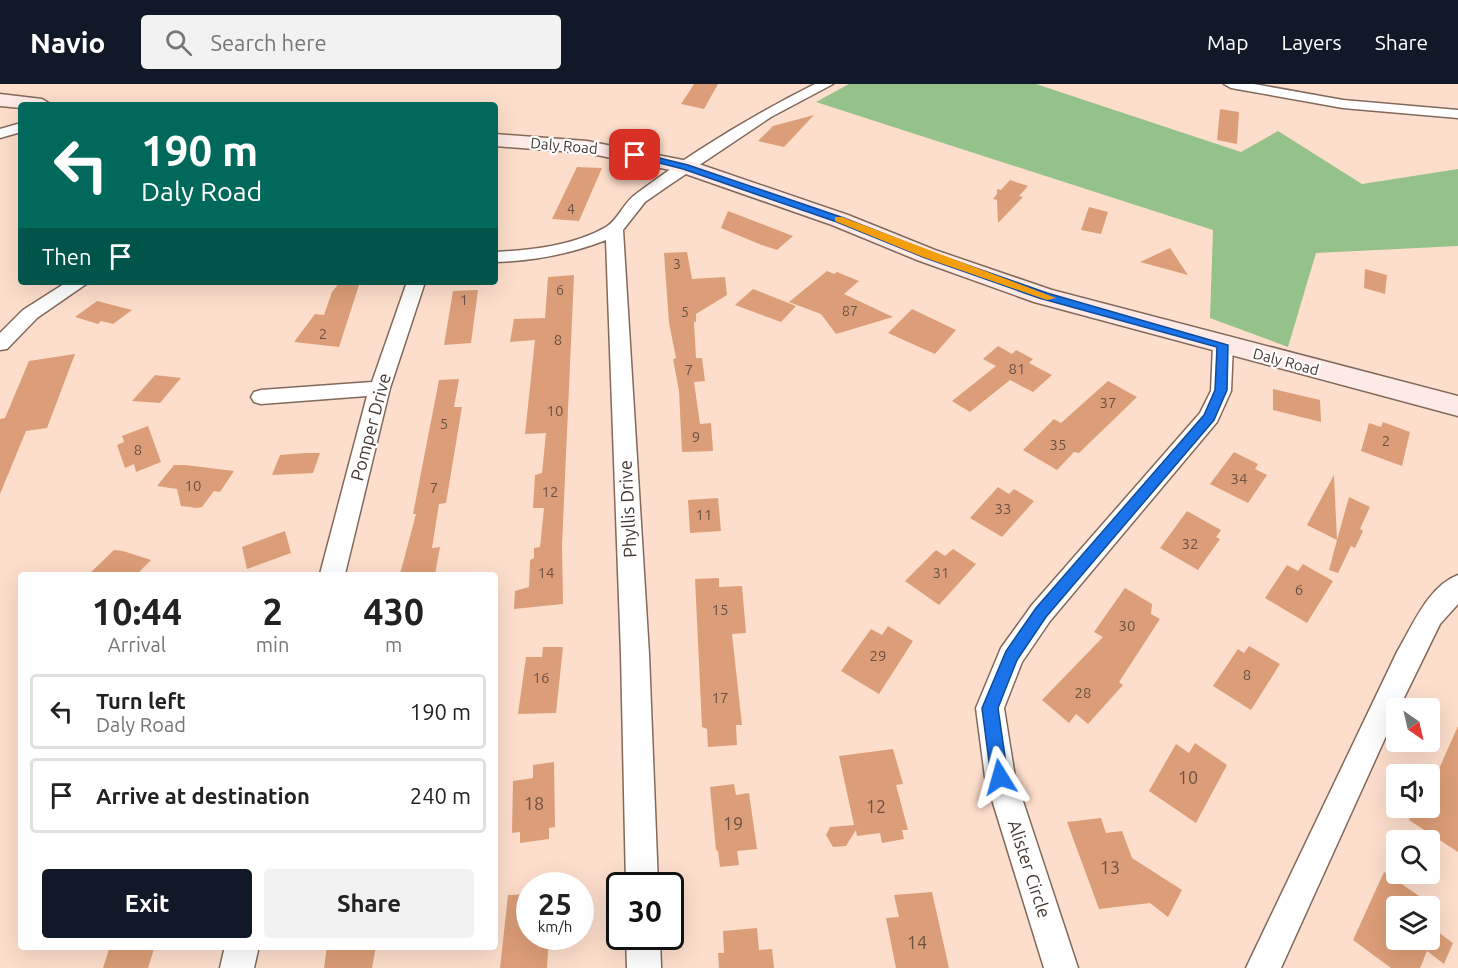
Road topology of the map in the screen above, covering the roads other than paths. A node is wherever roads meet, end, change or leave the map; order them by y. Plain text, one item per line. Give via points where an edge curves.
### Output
1 (826, 84) edge
2 (1231, 84) edge
3 (0, 100) edge
4 (18, 102) edge
5 (1458, 114) edge
6 (18, 128) edge
7 (0, 134) edge
8 (498, 140) edge
9 (685, 166) junction
10 (614, 230) junction
11 (498, 256) edge
12 (75, 285) edge
13 (415, 285) edge
14 (0, 344) edge
15 (1223, 345) junction
16 (380, 388) junction
17 (261, 397) dead end
18 (1458, 406) edge
19 (333, 572) edge
20 (1458, 586) edge
21 (642, 872) edge
22 (241, 950) edge
23 (643, 950) edge
24 (237, 968) edge
25 (644, 968) edge
26 (1061, 968) edge
27 (1263, 968) edge

1 - 9 street via 766,114
2 - 5 street via 1342,104
3 - 4 street
6 - 7 street
8 - 9 street, Daly Road via 587,147
9 - 10 street via 639,199
9 - 15 street, Daly Road via 1043,296
10 - 11 street via 587,243 553,251
10 - 21 street, Phyllis Drive
12 - 14 street via 30,314
13 - 16 street, Pomper Drive
15 - 18 street, Daly Road
15 - 26 street, Alister Circle via 1221,390 1209,417 1041,613 1011,656 990,708 1000,777
16 - 17 street
16 - 19 street, Pomper Drive
20 - 27 street via 1431,616 1407,661
22 - 24 street
23 - 25 street

